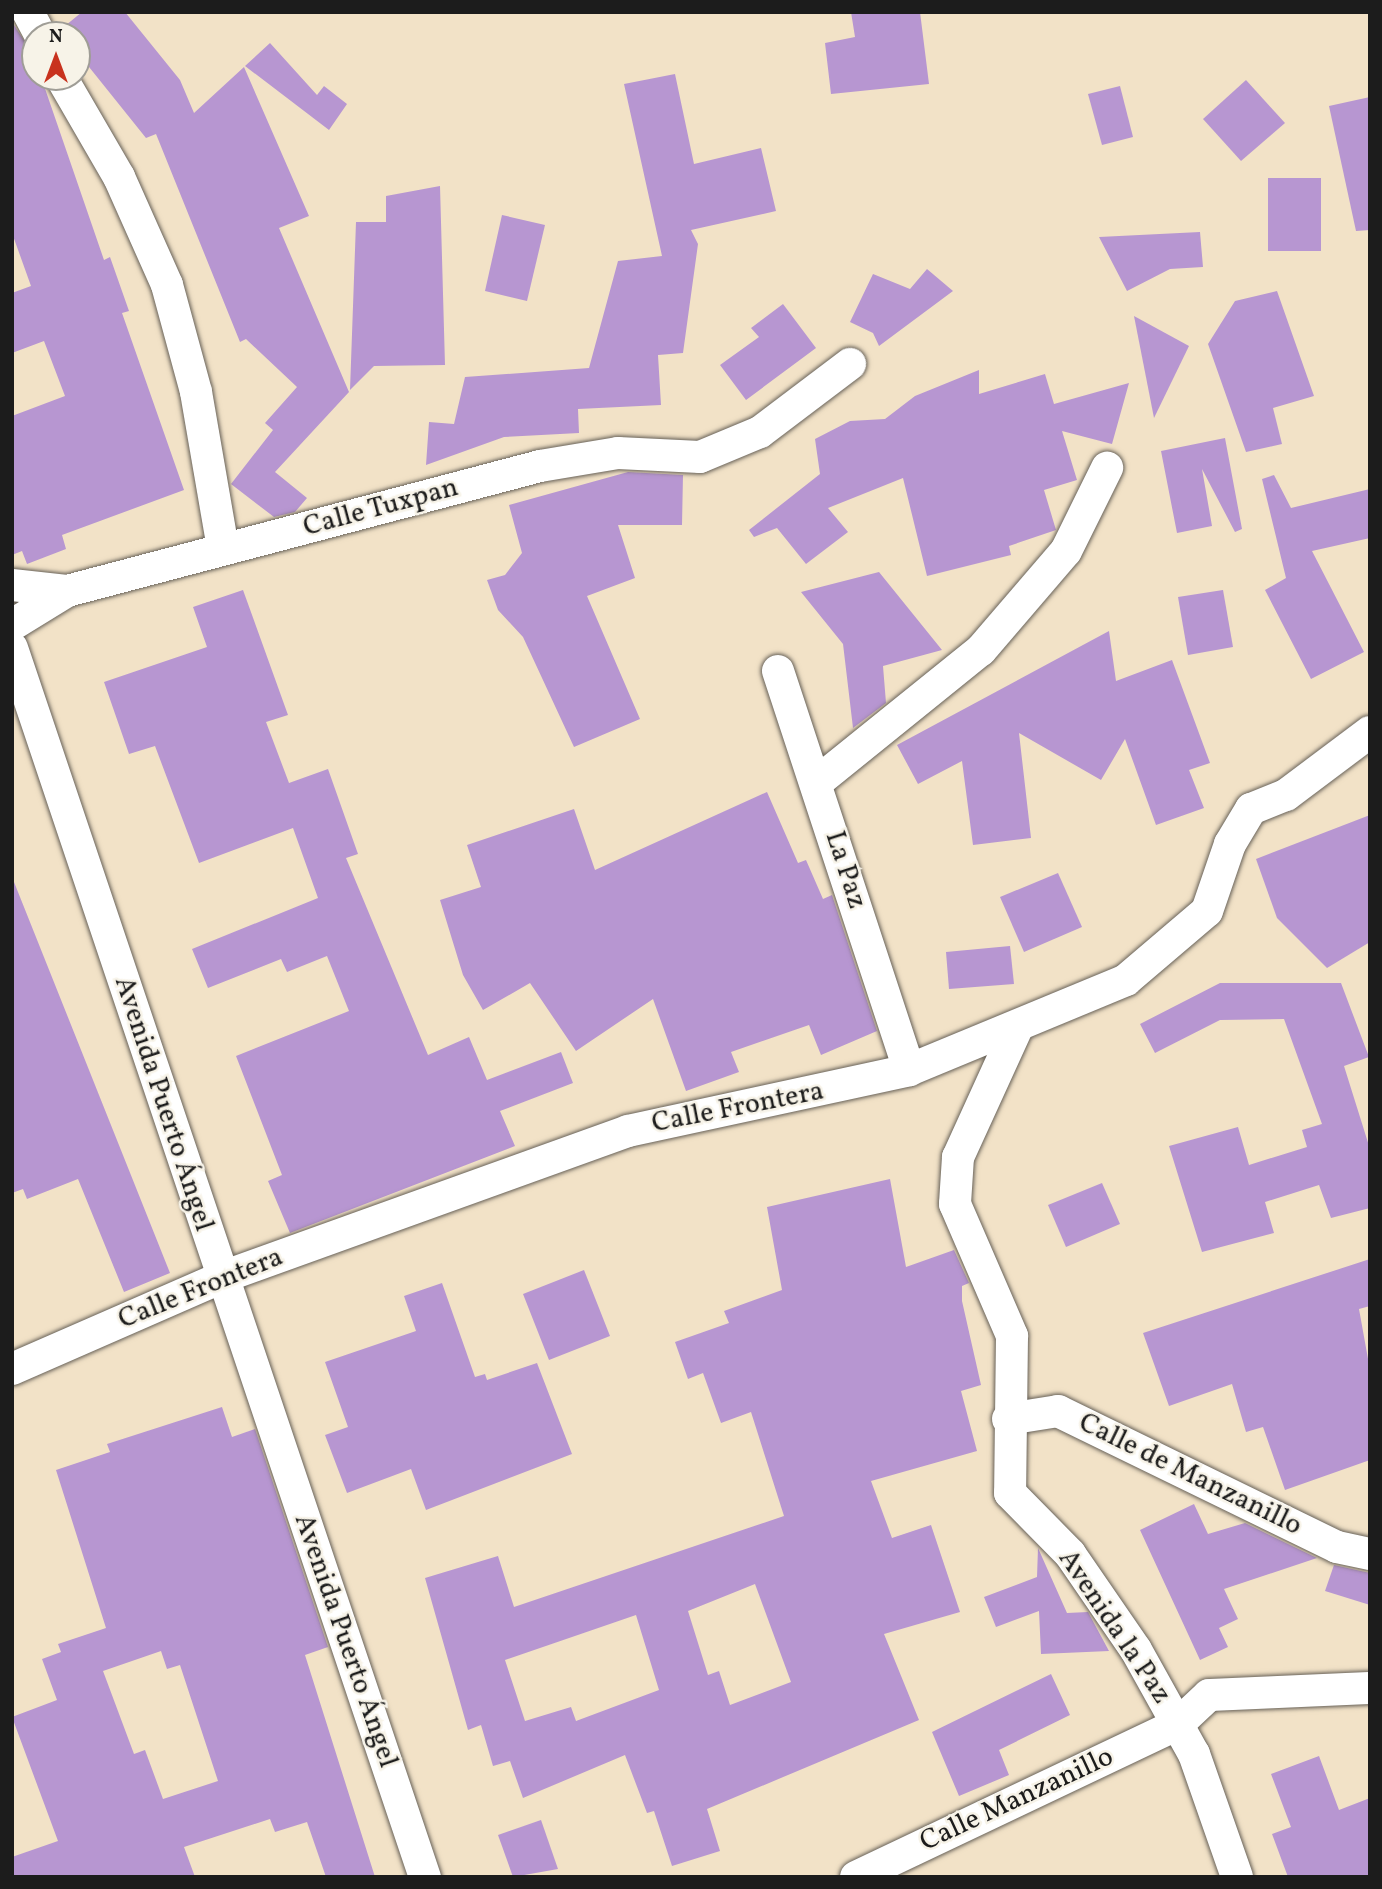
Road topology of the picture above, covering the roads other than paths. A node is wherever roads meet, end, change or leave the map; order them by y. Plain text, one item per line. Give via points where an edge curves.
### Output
1 (69, 91) edge
2 (850, 364) dead end
3 (1107, 468) dead end
4 (223, 550) junction
5 (12, 585) edge
6 (67, 591) junction
7 (12, 625) edge
8 (12, 648) edge
9 (778, 671) dead end
10 (1370, 732) edge
11 (816, 783) junction
12 (1016, 1030) junction
13 (909, 1070) junction
14 (220, 1278) junction
15 (12, 1369) edge
16 (1008, 1419) junction
17 (1370, 1554) edge
18 (1370, 1688) edge
19 (1178, 1724) junction
20 (425, 1877) edge
21 (856, 1877) edge
22 (1237, 1877) edge

1 - 4 street via 119,177 167,285 196,392
2 - 4 street, Calle Tuxpan via 760,432 700,457 618,453 541,466
3 - 11 street via 1066,551 990,640 945,685
4 - 6 street, Calle Tuxpan
5 - 6 street, Calle Tuxpan
6 - 7 street, Calle Tuxpan
8 - 14 street, Avenida Puerto Ángel
9 - 11 street, La Paz
10 - 12 street, Calle Frontera via 1286,795 1251,809 1230,844 1207,911 1126,980
11 - 13 street, La Paz
12 - 13 street, Calle Frontera
12 - 16 street, Avenida la Paz via 958,1157 955,1204 1012,1336
13 - 14 street, Calle Frontera via 628,1131
14 - 15 street, Calle Frontera
14 - 20 street, Avenida Puerto Ángel
16 - 17 street, Calle de Manzanillo via 1058,1411 1337,1547
16 - 19 street, Avenida la Paz via 1010,1493 1070,1554
18 - 19 street, Calle Manzanillo via 1209,1695
19 - 21 street, Calle Manzanillo
19 - 22 street, Avenida la Paz

